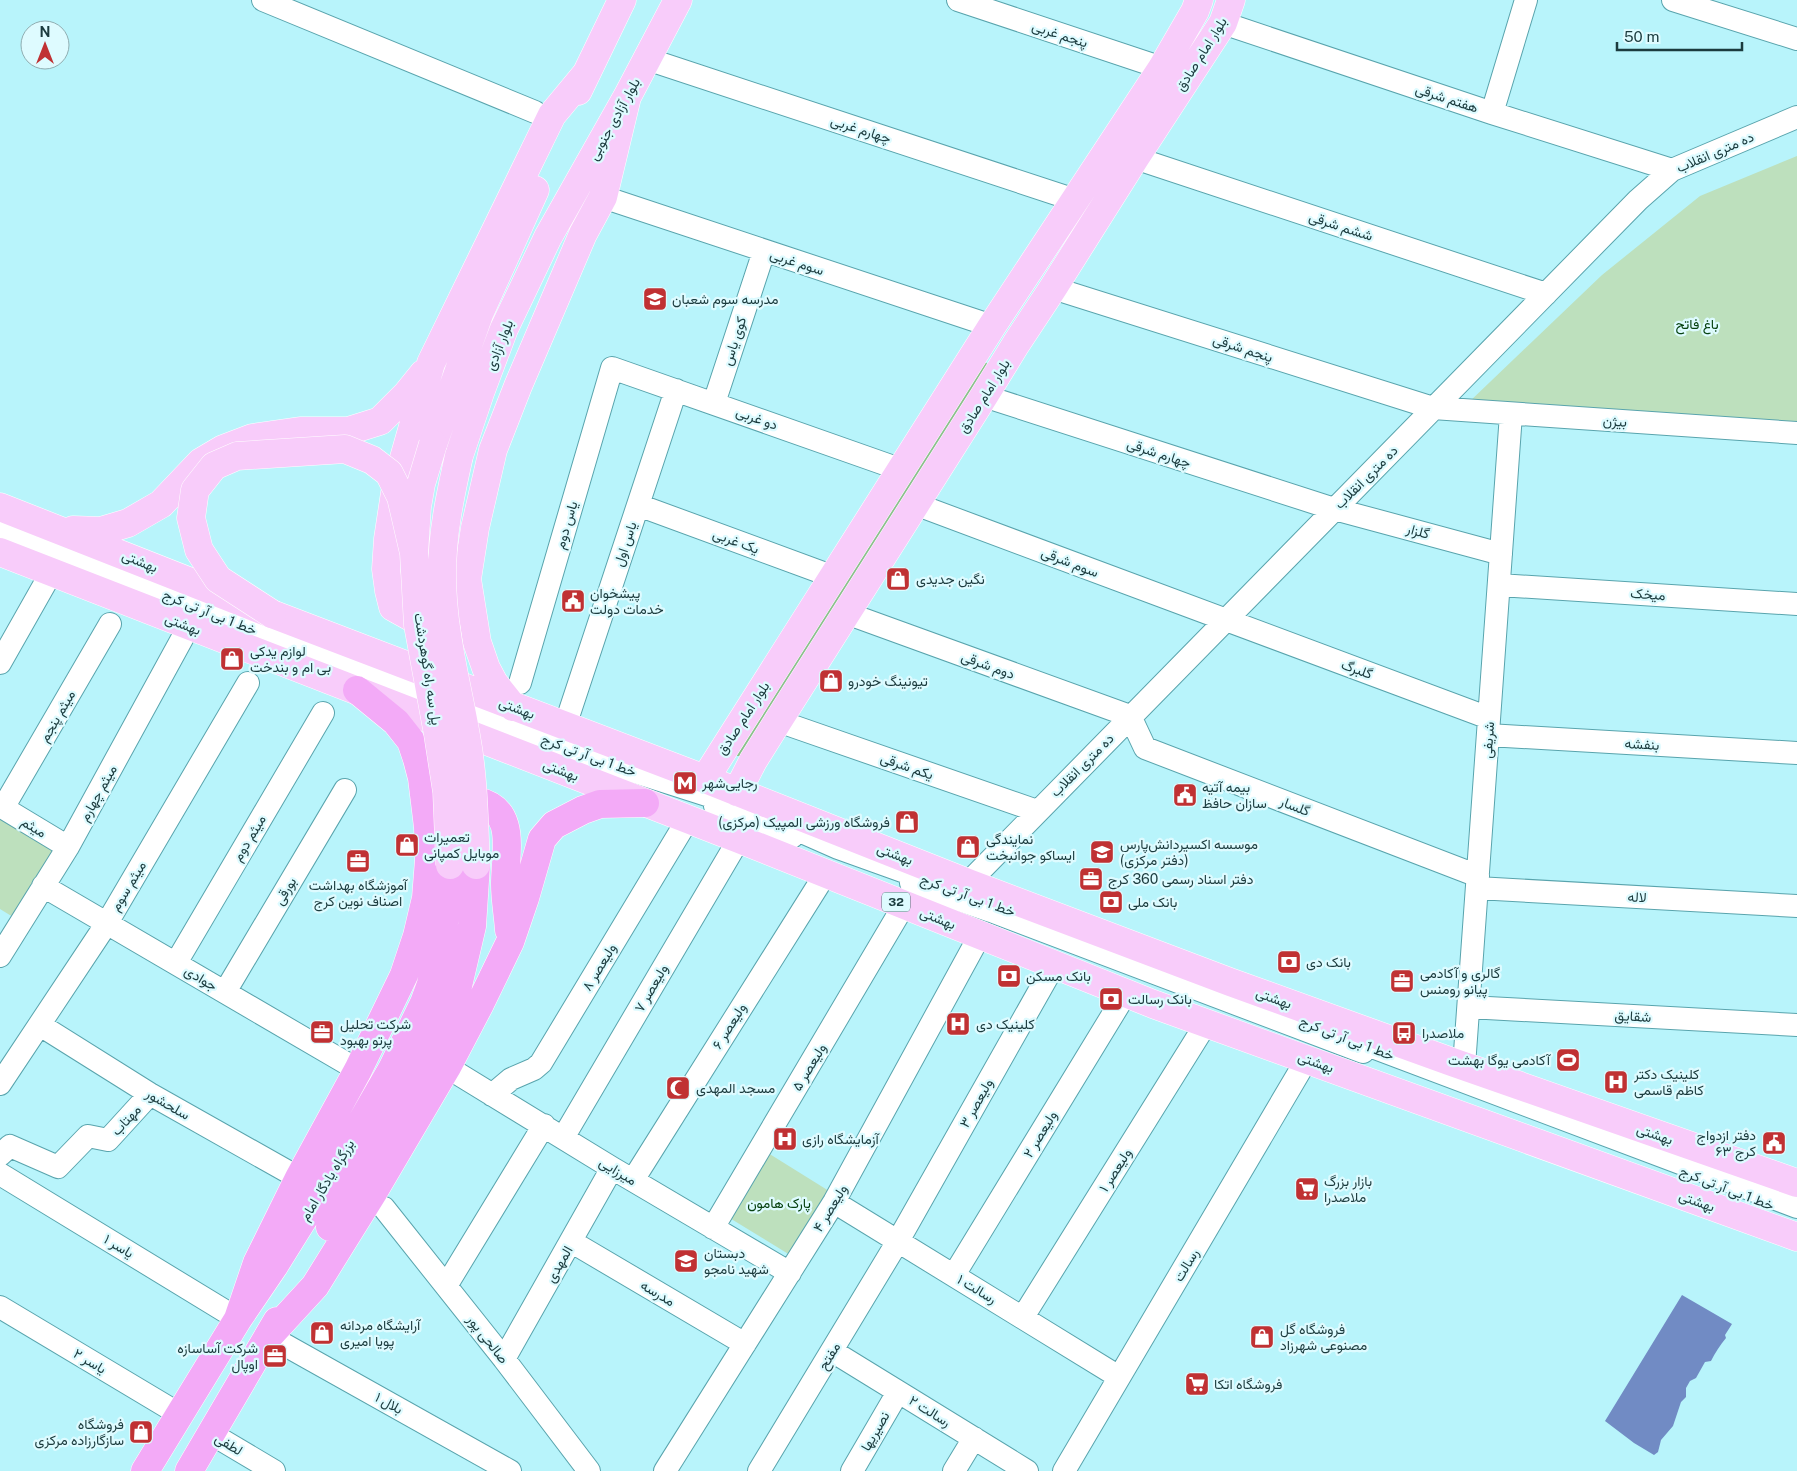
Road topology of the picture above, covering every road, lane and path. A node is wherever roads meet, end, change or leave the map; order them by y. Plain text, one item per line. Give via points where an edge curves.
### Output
1 (263, 0) edge
2 (622, 0) edge
3 (678, 0) edge
4 (958, 0) edge
5 (1199, 0) edge
6 (1526, 0) edge
7 (1673, 0) edge
8 (1736, 9) edge
9 (1227, 12) edge
10 (1797, 39) edge
11 (647, 59) junction
12 (1162, 68) junction
13 (586, 74) junction
14 (628, 97) junction
15 (535, 112) dead end
16 (1492, 113) junction
17 (1797, 118) edge
18 (1135, 158) junction
19 (1672, 170) junction
20 (603, 197) junction
21 (1075, 200) junction
22 (548, 237) joint
23 (764, 252) junction
24 (1053, 288) junction
25 (1546, 294) junction
26 (992, 326) junction
27 (1016, 344) junction
28 (431, 363) junction
29 (612, 368) joint
30 (676, 390) junction
31 (984, 396) junction
32 (714, 403) junction
33 (1433, 408) junction
34 (1511, 414) junction
35 (1797, 433) edge
36 (433, 444) joint
37 (460, 456) joint
38 (902, 470) junction
39 (915, 504) junction
40 (638, 505) junction
41 (0, 507) edge
42 (1334, 509) junction
43 (0, 529) edge
44 (58, 530) junction
45 (0, 540) edge
46 (0, 552) edge
47 (414, 553) junction
48 (1501, 554) junction
49 (52, 573) junction
50 (834, 577) junction
51 (467, 578) junction
52 (1499, 585) junction
53 (1797, 604) edge
54 (846, 613) junction
55 (272, 614) junction
56 (1224, 620) junction
57 (110, 624) dead end
58 (189, 626) junction
59 (0, 663) edge
60 (248, 683) dead end
61 (357, 690) junction
62 (516, 695) junction
63 (323, 713) dead end
64 (1130, 716) junction
65 (778, 721) junction
66 (564, 726) junction
67 (1489, 726) junction
68 (722, 749) junction
69 (1797, 753) edge
70 (753, 761) junction
71 (705, 779) junction
72 (345, 790) dead end
73 (737, 792) junction
74 (645, 803) junction
75 (2, 807) edge
76 (1037, 811) junction
77 (688, 819) junction
78 (428, 827) junction
79 (739, 839) junction
80 (68, 847) junction
81 (463, 865) junction
82 (826, 873) junction
83 (1478, 882) junction
84 (968, 883) junction
85 (43, 886) junction
86 (904, 905) junction
87 (1797, 906) edge
88 (106, 923) junction
89 (8, 924) edge
90 (980, 935) junction
91 (510, 942) junction
92 (0, 956) edge
93 (176, 963) junction
94 (1054, 965) junction
95 (225, 992) junction
96 (1126, 993) junction
97 (1469, 1007) junction
98 (1207, 1022) junction
99 (40, 1025) junction
100 (1797, 1025) edge
101 (1307, 1059) junction
102 (1464, 1066) junction
103 (447, 1067) junction
104 (358, 1070) junction
105 (0, 1084) edge
106 (150, 1094) junction
107 (492, 1095) junction
108 (544, 1125) junction
109 (563, 1138) junction
110 (0, 1155) edge
111 (612, 1168) junction
112 (0, 1174) edge
113 (299, 1178) junction
114 (633, 1180) junction
115 (1797, 1183) edge
116 (834, 1202) junction
117 (1797, 1207) edge
118 (384, 1208) dead end
119 (1797, 1214) edge
120 (713, 1228) junction
121 (1797, 1237) edge
122 (898, 1241) junction
123 (572, 1242) junction
124 (790, 1273) junction
125 (954, 1275) junction
126 (446, 1286) junction
127 (0, 1307) edge
128 (1023, 1317) junction
129 (238, 1319) junction
130 (269, 1336) junction
131 (745, 1344) junction
132 (832, 1352) junction
133 (504, 1359) junction
134 (1119, 1377) junction
135 (898, 1392) junction
136 (179, 1414) junction
137 (210, 1433) junction
138 (974, 1438) junction
139 (144, 1471) edge
140 (189, 1471) edge
141 (274, 1471) edge
142 (510, 1471) edge
143 (589, 1471) edge
144 (665, 1471) edge
145 (759, 1471) edge
146 (852, 1471) edge
147 (954, 1471) edge
148 (1027, 1471) edge
149 (1064, 1471) edge

1 - 15 street
2 - 13 main road
3 - 11 main road, بلوار آزادی جنوبی
4 - 12 street, پنجم غربی
5 - 12 main road, بلوار امام صادق
6 - 16 street
7 - 8 street
8 - 10 street
9 - 16 street, هفتم شرقی
9 - 18 main road, بلوار امام صادق
11 - 14 main road, بلوار آزادی جنوبی
11 - 21 street, چهارم غربی
12 - 21 main road, بلوار امام صادق
13 - 28 main road via 552,116
13 - 36 main road, بلوار آزادی via 479,314
14 - 20 main road
14 - 22 main road, بلوار آزادی جنوبی
16 - 19 street, هفتم شرقی
17 - 19 street, ده متری انقلاب
18 - 24 main road, بلوار امام صادق
18 - 25 street, ششم شرقی
19 - 25 street, ده متری انقلاب
20 - 23 street, سوم غربی
20 - 51 main road via 545,320 493,450
21 - 26 main road, بلوار امام صادق
22 - 37 main road, بلوار آزادی via 504,329
23 - 26 street, سوم غربی
23 - 32 street, کوی یاس
24 - 27 main road, بلوار امام صادق
24 - 33 street, پنجم شرقی
25 - 33 street, ده متری انقلاب
26 - 27 main road
26 - 38 main road, بلوار امام صادق
27 - 31 main road, بلوار امام صادق
28 - 44 main road via 406,396 380,421 348,431 252,438 201,462 161,504 128,523 101,531
28 - 51 main road via 396,486 386,569 393,607 411,617 428,618 450,610
29 - 30 street, دو غربی
29 - 62 street, یاس دوم
30 - 32 street, دو غربی
30 - 40 street, یاس اول
31 - 39 main road, بلوار امام صادق
31 - 42 street, چهارم شرقی
32 - 38 street, دو غربی
33 - 34 street, بیژن
33 - 42 street, ده متری انقلاب
34 - 35 street, بیژن
34 - 48 street, شریفی
36 - 47 main road, پل سه راه گوهردشت, bridge via 417,506
37 - 81 main road, پل سه راه گوهردشت, bridge via 444,532 442,577 445,623 473,793
38 - 50 main road, بلوار امام صادق
39 - 54 main road, بلوار امام صادق
39 - 56 street, سوم شرقی
40 - 50 street, یک غربی
40 - 66 street, یاس اول
41 - 44 main road, بهشتى
42 - 48 street, گلزار
42 - 56 street, ده متری انقلاب
43 - 117 street, خط 1 بی آر تی کرج via 367,674 629,770 710,796 881,864
44 - 55 main road, بهشتى
45 - 119 street, خط 1 بی آر تی کرج via 498,732 701,800 881,872
46 - 49 main road, بهشتی / 32
47 - 55 main road, bridge via 401,497 389,473 372,460 345,449 237,456 214,466 195,490 191,518 199,550 218,578
47 - 81 main road, پل سه راه گوهردشت, bridge via 418,625
48 - 52 street, شریفی
49 - 58 main road, بهشتی / 32
49 - 59 street
50 - 68 main road, بلوار امام صادق
51 - 62 main road via 477,642 486,668 494,683
52 - 53 street, میخک
52 - 67 street, شریفی
54 - 64 street, دوم شرقی
54 - 65 main road, بلوار امام صادق
55 - 62 main road, بهشتى
56 - 64 street, ده متری انقلاب
56 - 67 street, گلبرگ
57 - 75 street, میثم پنجم
58 - 61 main road, بهشتی / 32
58 - 80 street, میثم چهارم
60 - 88 street, میثم سوم
61 - 74 main road, بهشتی / 32
61 - 78 highway via 396,722 410,741 422,778
62 - 66 main road, بهشتى
63 - 93 street, میثم دوم
64 - 76 street, ده متری انقلاب
64 - 83 street, گلسار via 1145,748
65 - 70 main road, بلوار امام صادق
65 - 76 street, یکم شرقی
66 - 71 main road, بهشتى
67 - 69 street, بنفشه
67 - 83 street, شریفی
68 - 70 main road via 725,758 734,764 743,766
68 - 71 main road, بلوار امام صادق
70 - 73 main road, بلوار امام صادق
71 - 73 main road, بهشتى
72 - 95 street, بورقی
73 - 84 main road, بهشتى
74 - 77 main road, بهشتی / 32
74 - 91 highway via 600,804 554,825 542,839
75 - 80 street, میثم
76 - 84 street, ده متری انقلاب
77 - 79 main road, بهشتی / 32
77 - 107 street, ولیعصر ۸ via 541,1063 511,1079
78 - 91 highway via 435,815 455,801 485,803 501,815 508,835 505,885
78 - 104 highway via 426,898 417,936 404,975
79 - 82 main road, بهشتی / 32
79 - 109 street, ولیعصر ۷
80 - 85 street, میثم چهارم
81 - 129 highway, بزرگراه یادگار امام via 444,923 432,984 392,1069 335,1168
81 - 130 highway, بزرگراه یادگار امام via 472,926 449,1011 416,1077
82 - 86 main road, بهشتی / 32
82 - 114 street, ولیعصر ۶
83 - 87 street, لاله
83 - 97 street, شریفی
84 - 102 main road, بهشتى
85 - 88 street, جوادی
85 - 89 street, میثم چهارم
86 - 90 main road, بهشتی / 32
86 - 120 street, ولیعصر ۵
88 - 93 street, جوادی
88 - 99 street, میثم سوم
89 - 92 street, میثم چهارم
90 - 94 main road, بهشتی / 32
90 - 116 street, ولیعصر ۴
91 - 103 highway
93 - 95 street, جوادی
94 - 96 main road, بهشتی / 32
94 - 122 street, ولیعصر ۳
95 - 104 street, جوادی
96 - 98 main road, بهشتی / 32
96 - 125 street, ولیعصر ۲
97 - 100 street, شقایق
97 - 102 street, شریفی
98 - 101 main road, بهشتی / 32
98 - 128 street, ولیعصر ۱
99 - 105 street, میثم سوم
99 - 106 street, سلحشور
101 - 121 main road, بهشتی / 32
101 - 134 street, رسالت
102 - 115 main road, بهشتى
103 - 107 street, میرزایی
103 - 130 highway via 315,1286
104 - 113 highway
106 - 110 street, مهتاب via 108,1140 88,1136 58,1167 10,1146
106 - 113 street, سلحشور
107 - 108 street, میرزایی
108 - 109 street, میرزایی
108 - 126 street
109 - 111 street, میرزایی
111 - 114 street, میرزایی
111 - 123 street, المهدی
112 - 129 street, یاسر ۱
113 - 129 highway via 257,1263
114 - 120 street, میرزایی
116 - 122 street, رسالت ۱
116 - 124 street, ولیعصر ۴
118 - 126 street, صالحی پور
120 - 124 street, میرزایی
122 - 125 street, رسالت ۱
122 - 132 street, مفتح
123 - 131 street, مدرسه
123 - 133 street, المهدی
124 - 131 street, ولیعصر ۴
125 - 128 street, رسالت ۱
126 - 133 street, صالحی پور
127 - 136 street, یاسر ۲
128 - 134 street, رسالت ۱
129 - 136 highway, بزرگراه یادگار امام
130 - 137 highway, بزرگراه یادگار امام
130 - 142 street, بلال ۱
131 - 144 street, ولیعصر ۴
132 - 135 street, رسالت ۲
132 - 145 street, مفتح
133 - 143 street, صالحی پور
134 - 149 street, رسالت
135 - 138 street, رسالت ۲
135 - 146 street, نصیریها
136 - 139 highway, بزرگراه یادگار امام
137 - 140 highway, بزرگراه یادگار امام
137 - 141 street, لطفی
138 - 147 street
138 - 148 street, رسالت ۲

